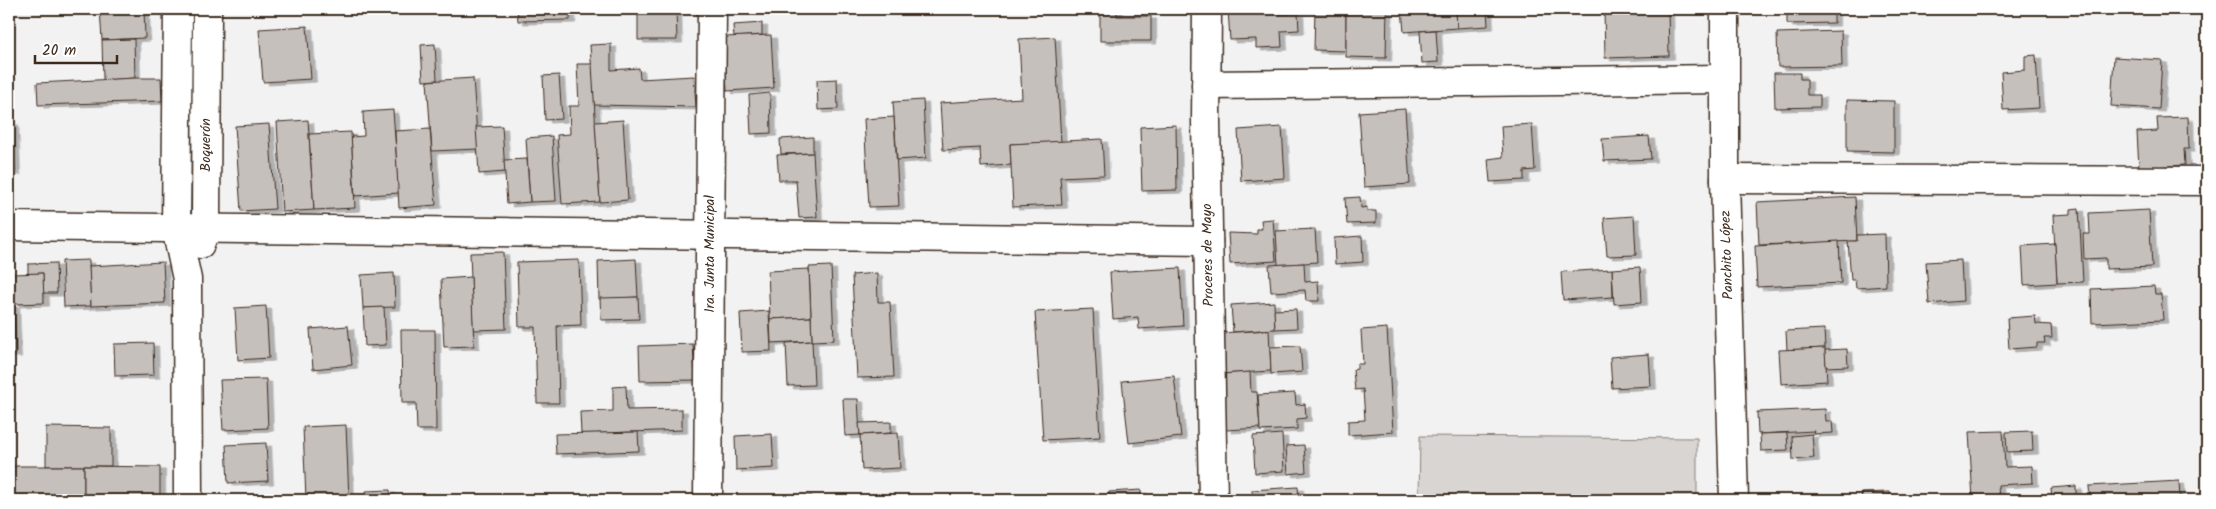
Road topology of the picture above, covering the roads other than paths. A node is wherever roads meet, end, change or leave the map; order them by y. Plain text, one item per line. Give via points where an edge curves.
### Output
1 (178, 9) edge
2 (207, 9) edge
3 (712, 9) edge
4 (1206, 9) edge
5 (1725, 9) edge
6 (1724, 79) junction
7 (1206, 84) junction
8 (1725, 179) junction
9 (2207, 181) edge
10 (9, 226) edge
11 (176, 228) junction
12 (206, 228) junction
13 (710, 235) junction
14 (1208, 241) junction
15 (187, 279) junction
16 (188, 500) edge
17 (708, 500) edge
18 (1212, 500) edge
19 (1734, 500) edge

1 - 11 street, Boquerón
2 - 12 street, Boquerón
3 - 13 street, 1ra. Junta Municipal
4 - 7 street, Proceres de Mayo
5 - 6 street, Panchito López
6 - 7 street
6 - 8 street, Panchito López
7 - 14 street, Proceres de Mayo
8 - 9 street
8 - 19 street, Panchito López
10 - 11 street
11 - 12 street
11 - 15 street, Boquerón
12 - 13 street
12 - 15 street, Boquerón
13 - 14 street
13 - 17 street, 1ra. Junta Municipal
14 - 18 street, Proceres de Mayo
15 - 16 street, Boquerón

